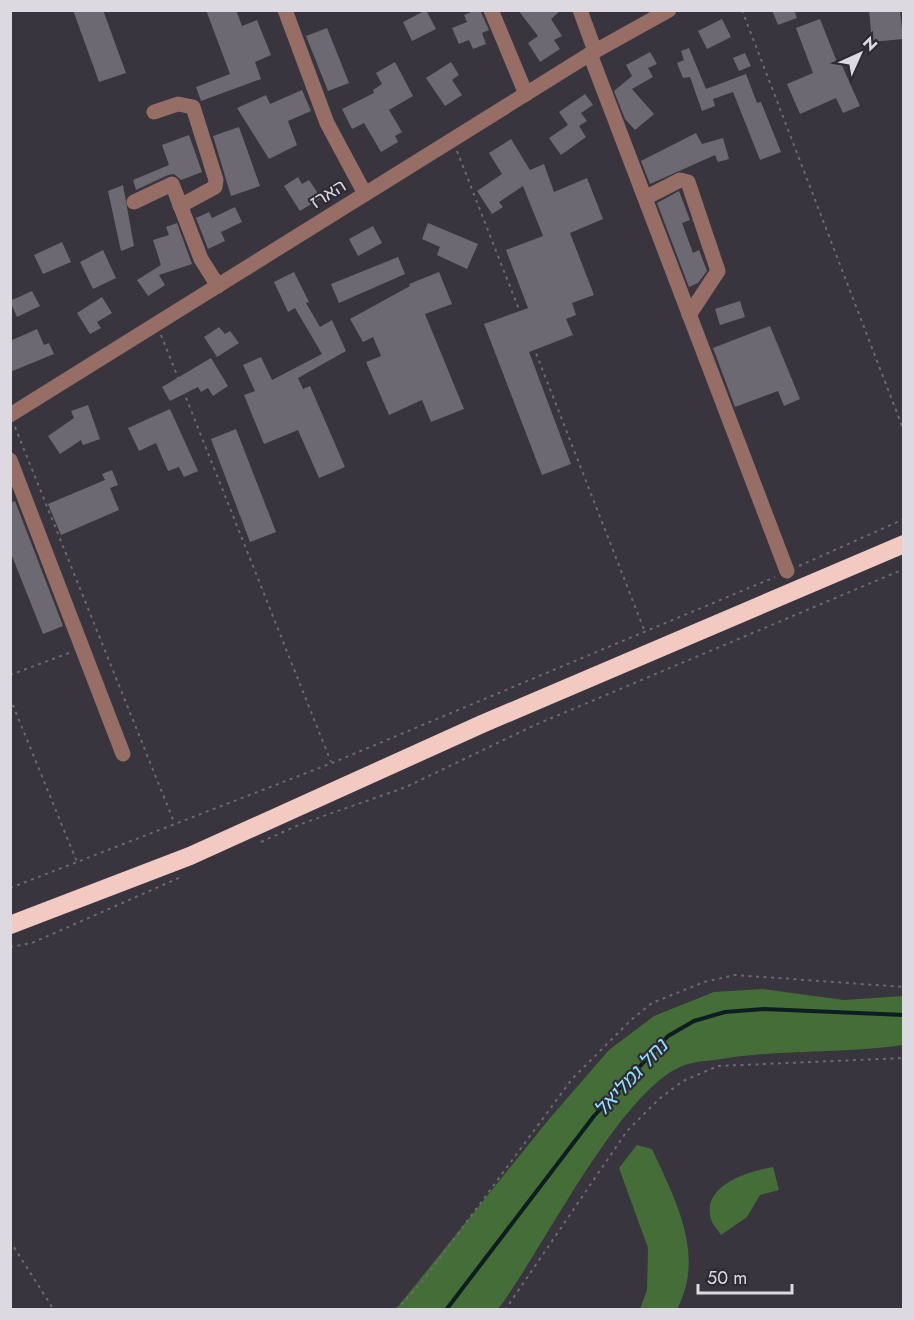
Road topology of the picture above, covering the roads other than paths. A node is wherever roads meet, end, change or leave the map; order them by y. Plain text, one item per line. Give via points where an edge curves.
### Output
1 (285, 10) edge
2 (491, 10) edge
3 (580, 10) edge
4 (669, 10) edge
5 (593, 53) junction
6 (526, 94) junction
7 (154, 112) dead end
8 (365, 194) junction
9 (645, 198) junction
10 (134, 202) dead end
11 (180, 206) junction
12 (218, 286) junction
13 (689, 315) junction
14 (13, 421) edge
15 (10, 460) edge
16 (903, 544) edge
17 (787, 571) road end
18 (123, 754) dead end
19 (10, 925) edge

1 - 8 street via 327,123
2 - 6 street
3 - 5 street
4 - 5 street, הארז
5 - 6 street, הארז
5 - 9 street
6 - 8 street, הארז
7 - 11 street via 178,104 193,107 216,180 216,187
8 - 12 street, הארז
9 - 13 street
9 - 13 street via 680,180 688,182 718,271
10 - 11 street via 172,184
11 - 12 street via 201,259
12 - 14 street, הארז
13 - 17 street
15 - 18 street
16 - 19 highway via 482,724 190,856

